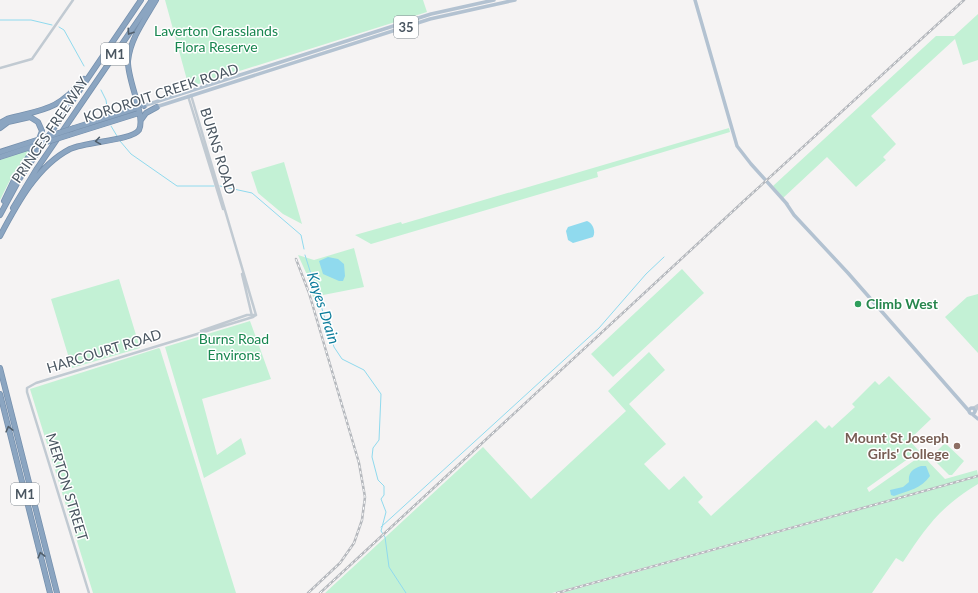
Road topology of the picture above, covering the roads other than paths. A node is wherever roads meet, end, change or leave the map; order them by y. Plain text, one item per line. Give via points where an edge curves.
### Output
1 (73, 0) edge
2 (141, 0) edge
3 (152, 0) edge
4 (156, 0) edge
5 (494, 0) edge
6 (515, 0) edge
7 (695, 0) edge
8 (134, 10) junction
9 (424, 18) junction
10 (0, 68) edge
11 (255, 72) junction
12 (132, 91) junction
13 (188, 92) junction
14 (189, 96) junction
15 (144, 106) junction
16 (157, 107) junction
17 (138, 110) junction
18 (141, 120) junction
19 (0, 123) edge
20 (0, 128) edge
21 (0, 153) edge
22 (0, 211) edge
23 (0, 215) edge
24 (0, 236) edge
25 (241, 270) junction
26 (252, 316) junction
27 (0, 368) edge
28 (27, 388) joint
29 (0, 394) edge
30 (978, 406) edge
31 (973, 411) junction
32 (978, 418) edge
33 (50, 593) edge
34 (57, 593) edge
35 (89, 593) edge

1 - 10 street via 32,59
2 - 8 highway, PRINCES FREEWAY / M1
3 -> 24 highway, PRINCES FREEWAY / M1 via 18,198
4 - 12 highway via 130,51 128,72
5 - 9 main road, KOROROIT CREEK ROAD / 35
6 - 9 main road, KOROROIT CREEK ROAD / 35
7 - 31 main road via 732,128 746,159
8 - 19 highway via 68,97 49,108
8 - 23 highway, PRINCES FREEWAY / M1 via 18,181
9 - 11 main road, KOROROIT CREEK ROAD / 35
11 - 13 main road, KOROROIT CREEK ROAD / 35
11 - 14 main road, KOROROIT CREEK ROAD / 35
12 - 15 highway
12 - 17 highway
13 - 14 main road
13 - 15 main road, KOROROIT CREEK ROAD / 35
14 - 16 main road, KOROROIT CREEK ROAD / 35
14 - 25 street, BURNS ROAD
15 - 17 main road, KOROROIT CREEK ROAD / 35
16 - 17 main road, KOROROIT CREEK ROAD / 35
16 - 18 highway
17 - 18 highway
17 - 21 highway, KOROROIT CREEK ROAD / 35, bridge
17 - 21 highway, KOROROIT CREEK ROAD / 35, bridge via 31,147 7,154
18 -> 24 highway via 139,130 134,135 84,144 55,158 20,201
20 - 22 highway via 8,122 30,117 38,122 42,132 12,182
25 - 26 street, BURNS ROAD
25 - 26 street, BURNS ROAD via 256,315
26 - 28 street, HARCOURT ROAD via 36,383
27 - 34 highway, M1
28 - 35 street, MERTON STREET
33 -> 29 highway, M1
30 - 31 street
31 - 32 main road

